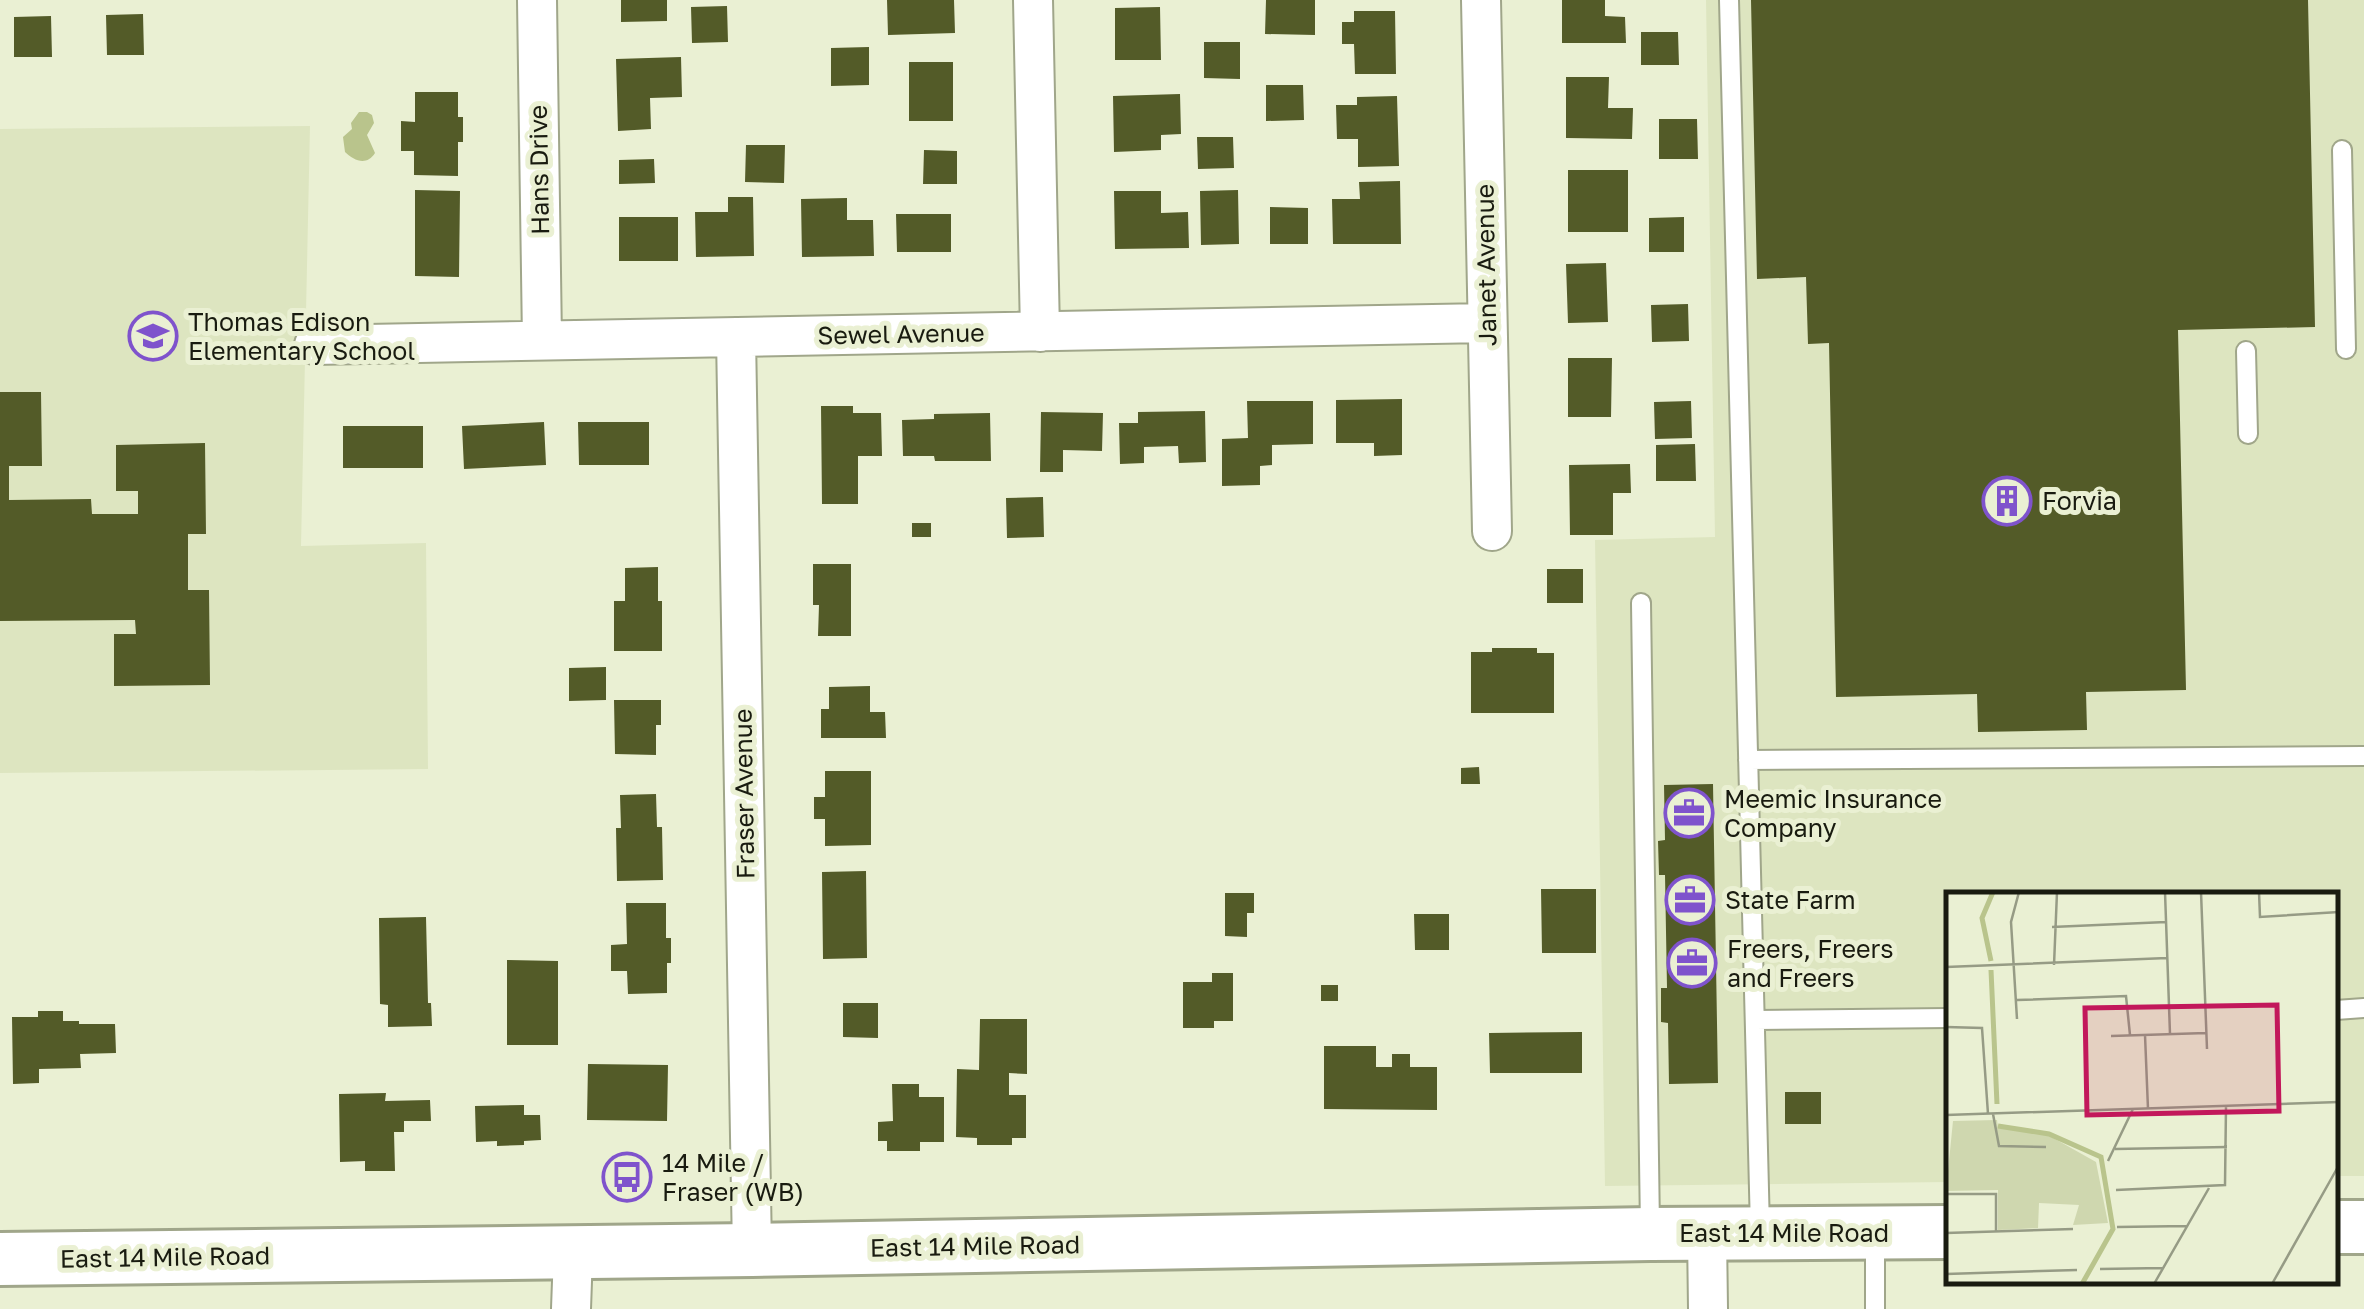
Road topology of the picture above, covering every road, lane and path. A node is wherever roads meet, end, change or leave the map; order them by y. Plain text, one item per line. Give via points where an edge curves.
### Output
1 (537, 0) edge
2 (1034, 0) edge
3 (1481, 0) edge
4 (1729, 0) edge
5 (2342, 150) dead end
6 (1488, 324) junction
7 (1040, 332) junction
8 (736, 337) junction
9 (542, 340) junction
10 (314, 345) dead end
11 (2346, 349) dead end
12 (2246, 351) dead end
13 (2248, 434) dead end
14 (1492, 531) dead end
15 (1641, 603) dead end
16 (2364, 756) edge
17 (1748, 760) junction
18 (2364, 1008) edge
19 (2339, 1010) edge
20 (1946, 1018) edge
21 (1755, 1020) junction
22 (1946, 1232) edge
23 (1875, 1233) junction
24 (1650, 1234) junction
25 (1707, 1234) junction
26 (1760, 1235) junction
27 (752, 1250) junction
28 (573, 1253) junction
29 (0, 1259) edge
30 (572, 1309) edge
31 (1708, 1309) edge
32 (1875, 1309) edge

1 - 9 street, Hans Drive
2 - 7 street
3 - 6 street, Janet Avenue
4 - 17 lane
5 - 11 lane
6 - 7 street, Sewel Avenue
6 - 14 street, Janet Avenue
7 - 8 street, Sewel Avenue
8 - 9 street, Sewel Avenue
8 - 27 street, Fraser Avenue
9 - 10 street, Sewel Avenue
12 - 13 lane
15 - 24 lane
16 - 17 lane
17 - 21 lane
18 - 19 lane
20 - 21 lane
21 - 26 lane
22 - 23 main road, East 14 Mile Road
23 - 26 main road, East 14 Mile Road
23 - 32 lane
24 - 25 main road, East 14 Mile Road
24 - 27 main road, East 14 Mile Road
25 - 26 main road, East 14 Mile Road
25 - 31 street
27 - 28 main road, East 14 Mile Road
28 - 29 main road, East 14 Mile Road
28 - 30 street

